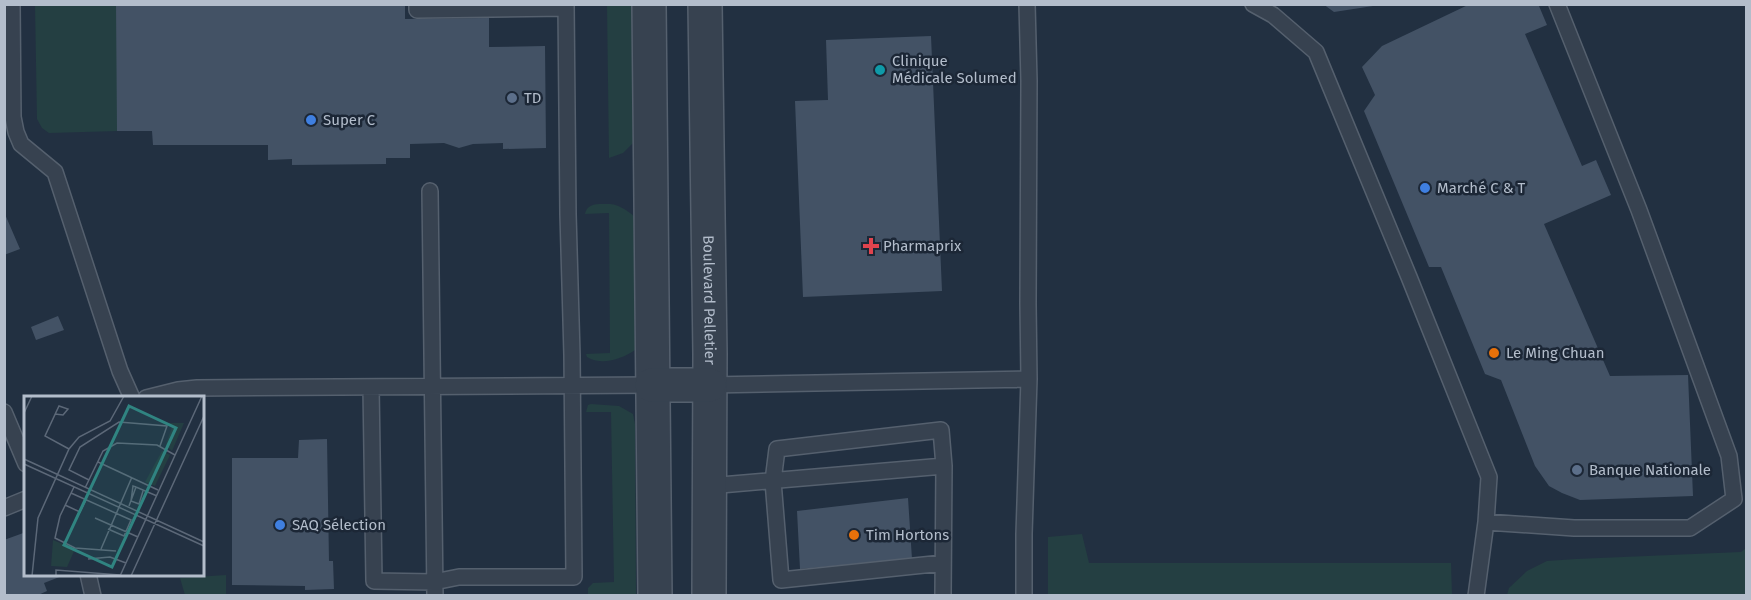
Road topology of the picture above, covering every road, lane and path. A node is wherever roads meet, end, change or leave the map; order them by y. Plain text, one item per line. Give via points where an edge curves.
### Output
1 (12, 4) edge
2 (417, 4) edge
3 (649, 4) edge
4 (705, 4) edge
5 (1027, 4) edge
6 (1253, 4) edge
7 (1557, 4) edge
8 (566, 6) edge
9 (430, 191) dead end
10 (1029, 379) junction
11 (652, 385) junction
12 (710, 385) junction
13 (572, 386) junction
14 (371, 387) junction
15 (432, 387) junction
16 (131, 396) edge
17 (155, 396) edge
18 (4, 412) edge
19 (24, 459) edge
20 (944, 466) junction
21 (773, 481) junction
22 (709, 486) junction
23 (24, 500) edge
24 (4, 507) edge
25 (1486, 522) junction
26 (944, 563) junction
27 (88, 576) edge
28 (434, 589) edge
29 (93, 596) edge
30 (655, 596) edge
31 (710, 596) edge
32 (943, 596) edge
33 (1024, 596) edge
34 (1476, 596) edge

1 - 16 lane via 16,132 21,144 55,172
2 - 8 lane via 417,10
3 - 11 street
4 - 12 street, Boulevard Pelletier
5 - 10 lane
6 - 25 lane via 1273,15 1316,52 1489,477
7 - 25 lane via 1639,210 1729,456 1734,499 1690,528 1574,528
8 - 13 lane
9 - 15 lane
10 - 12 lane
10 - 33 lane
11 - 12 street
11 - 13 lane
11 - 30 street
12 - 22 street, Boulevard Pelletier
13 - 15 lane
13 - 28 lane via 574,577 459,577
14 - 15 lane
14 - 17 lane via 192,388
14 - 28 lane via 374,581
15 - 28 lane
18 - 19 lane
20 - 21 lane
20 - 21 lane via 941,430 777,449
20 - 26 lane
21 - 22 lane
21 - 26 lane via 782,580
22 - 31 street, Boulevard Pelletier
23 - 24 lane
25 - 34 lane
26 - 32 lane
27 - 29 lane

